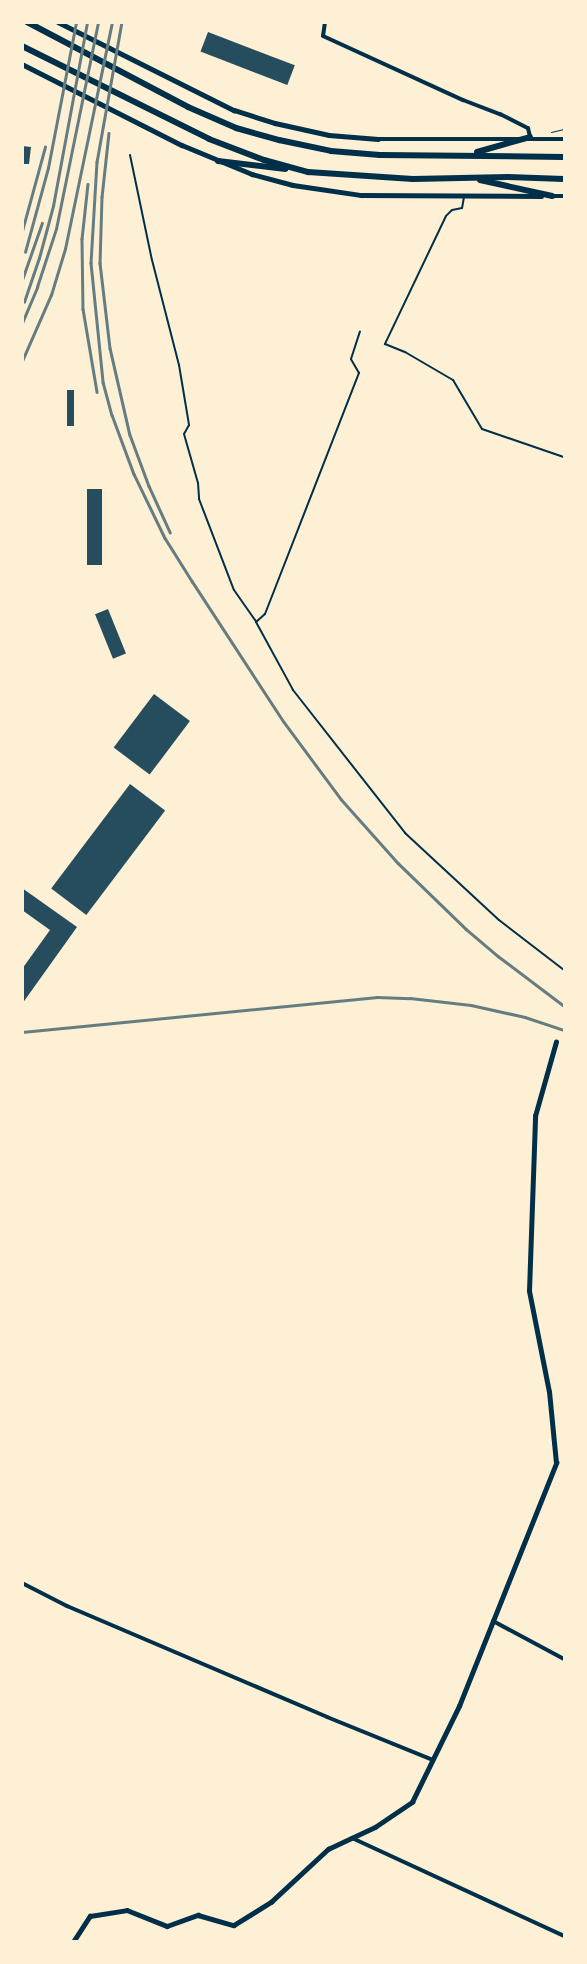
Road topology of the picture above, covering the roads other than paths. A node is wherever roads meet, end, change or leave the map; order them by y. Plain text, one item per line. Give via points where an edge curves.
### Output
1 (26, 22) edge
2 (58, 22) edge
3 (325, 22) edge
4 (22, 46) edge
5 (22, 64) edge
6 (530, 137) junction
7 (564, 139) edge
8 (468, 154) junction
9 (130, 155) dead end
10 (564, 157) edge
11 (218, 161) junction
12 (308, 172) junction
13 (469, 178) junction
14 (564, 179) edge
15 (464, 194) junction
16 (552, 196) junction
17 (564, 196) edge
18 (360, 331) dead end
19 (564, 457) edge
20 (256, 622) junction
21 (564, 970) edge
22 (556, 1042) dead end
23 (22, 1583) edge
24 (492, 1621) junction
25 (564, 1659) edge
26 (433, 1760) junction
27 (352, 1838) junction
28 (564, 1936) edge
29 (73, 1942) edge

1 - 8 highway via 188,107 236,128 331,151
2 - 6 street via 227,107 276,123 329,135 378,139
3 - 6 street via 323,36 500,114 528,128
4 - 12 highway via 193,132 264,160
5 - 11 street
6 - 7 street
6 - 8 highway
8 - 10 highway
9 - 20 lane via 152,260 179,364 189,425 184,434 198,483 199,499 234,590
11 - 12 highway
11 - 15 street via 252,174 330,191 361,195
12 - 13 highway
13 - 14 highway
13 - 16 highway
15 - 16 street
15 - 19 lane via 462,208 452,210 446,216 385,344 453,380 482,429
16 - 17 street
18 - 20 lane via 350,358 359,373 264,614
20 - 21 lane via 293,690 405,833 499,920
22 - 24 street via 535,1116 529,1291 548,1392 556,1463
23 - 26 street via 85,1614
24 - 25 street
24 - 26 street via 459,1706
26 - 27 street via 412,1802
27 - 28 street
27 - 29 street via 328,1849 271,1902 234,1925 198,1915 167,1926 127,1910 90,1916

